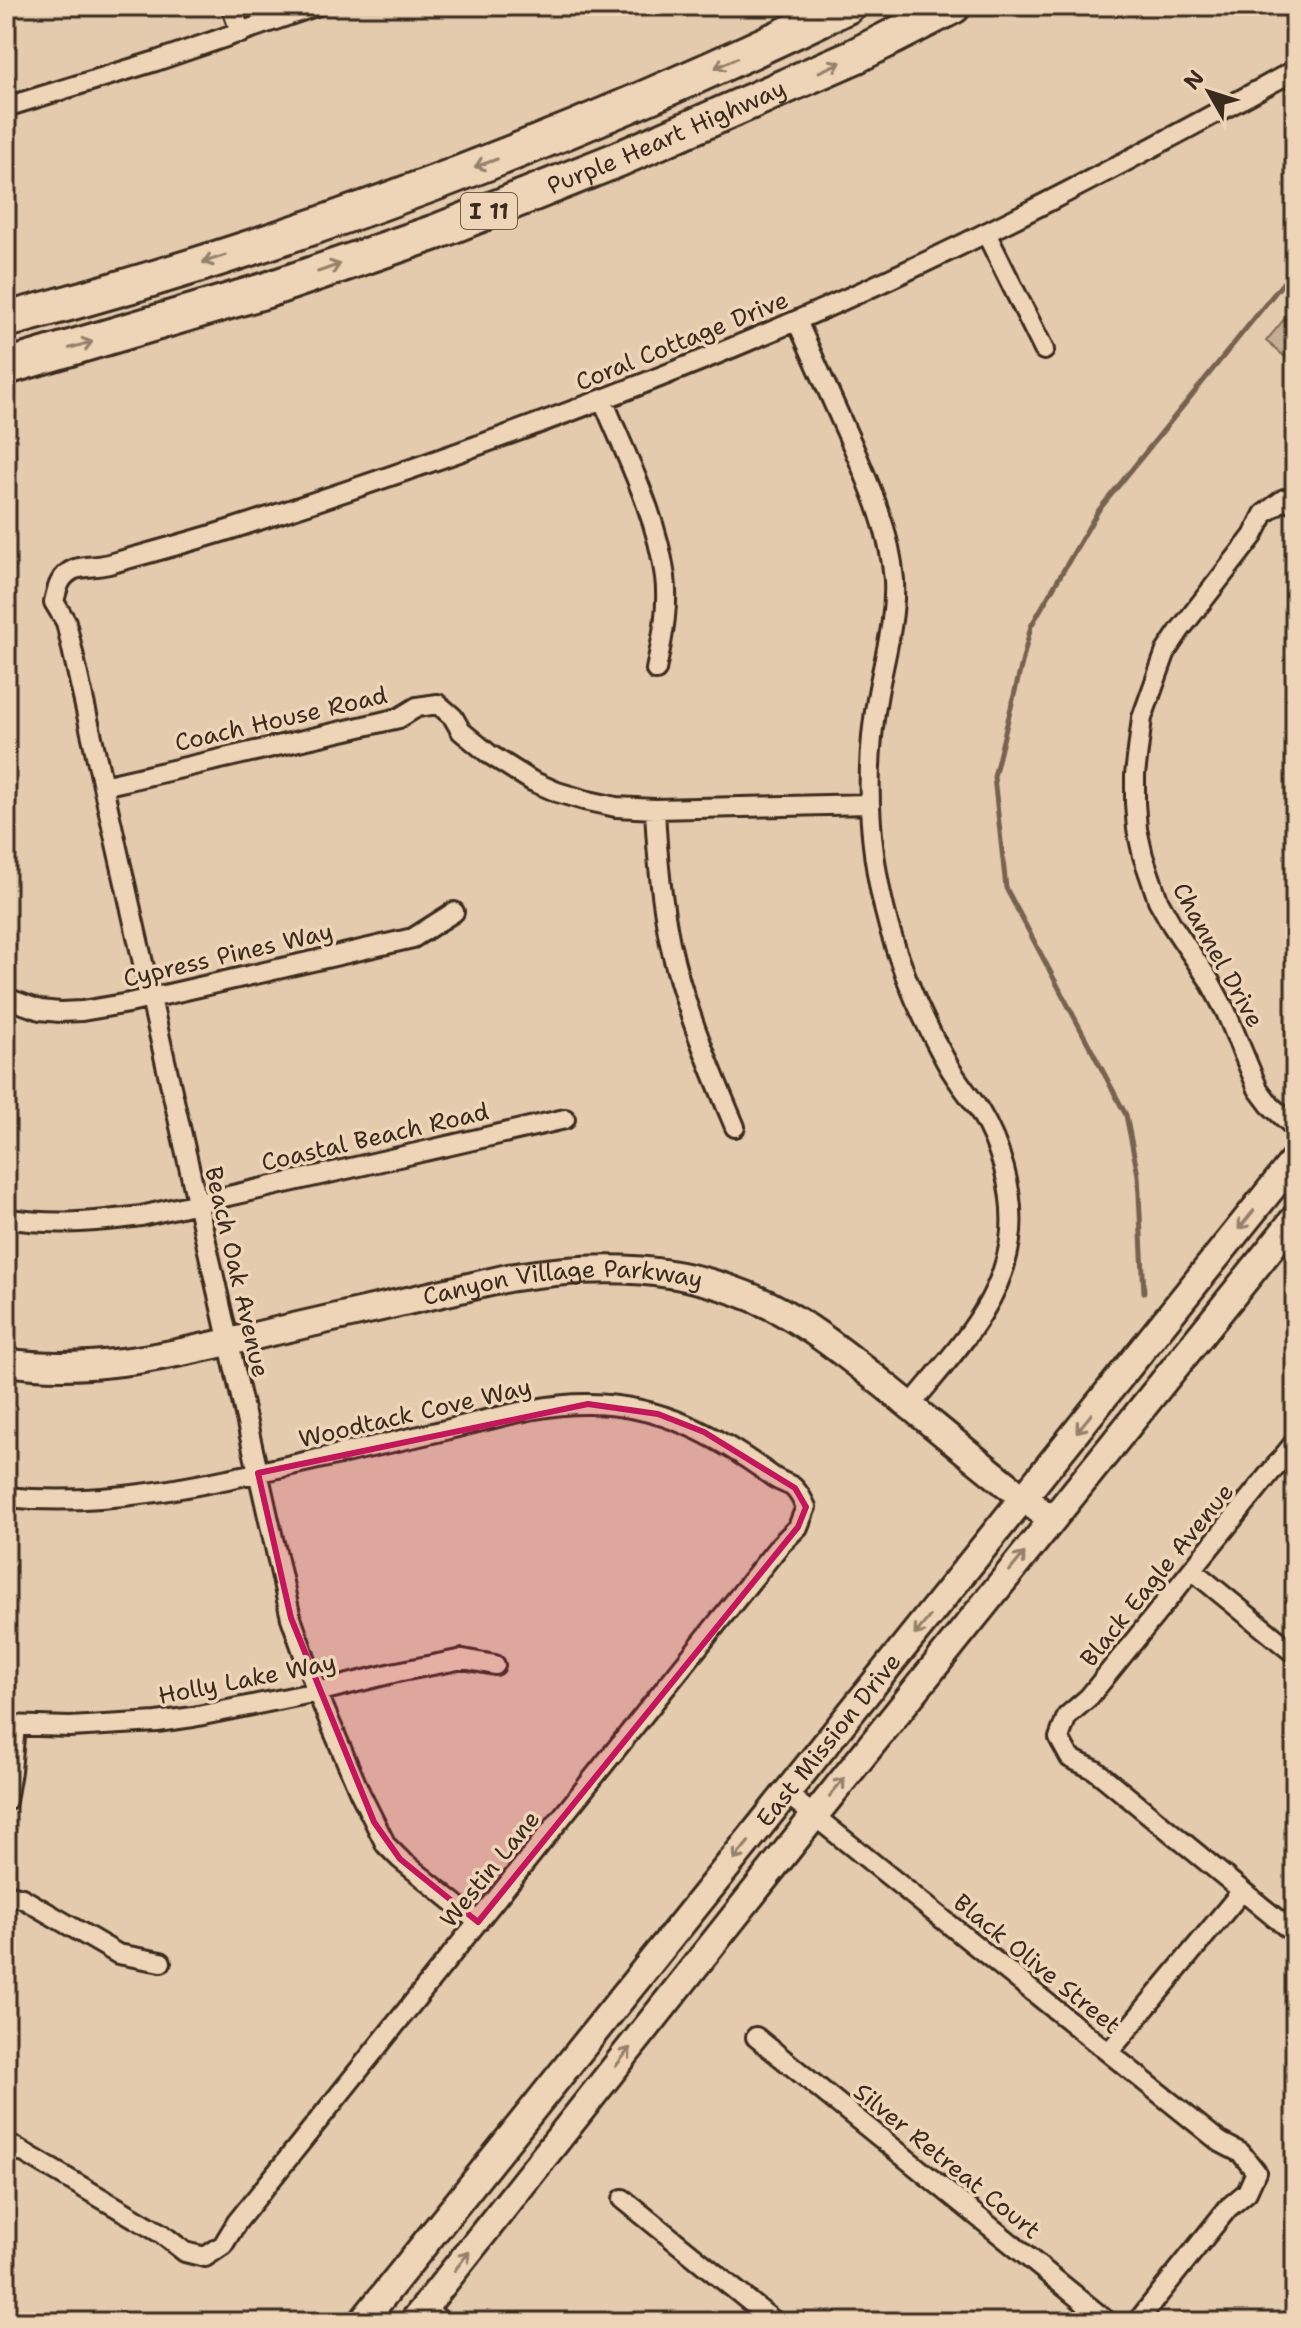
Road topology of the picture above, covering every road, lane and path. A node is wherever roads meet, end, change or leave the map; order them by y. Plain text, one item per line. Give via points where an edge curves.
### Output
1 (231, 6) edge
2 (316, 6) edge
3 (847, 6) edge
4 (953, 6) edge
5 (241, 33) junction
6 (1295, 70) edge
7 (6, 107) edge
8 (986, 233) junction
9 (6, 320) edge
10 (797, 321) junction
11 (1044, 350) dead end
12 (6, 367) edge
13 (603, 400) junction
14 (1289, 501) edge
15 (59, 582) joint
16 (656, 670) dead end
17 (103, 786) junction
18 (869, 804) junction
19 (655, 809) junction
20 (454, 912) dead end
21 (6, 998) edge
22 (151, 998) junction
23 (565, 1119) dead end
24 (735, 1127) dead end
25 (1295, 1128) edge
26 (1295, 1159) edge
27 (196, 1202) junction
28 (6, 1218) edge
29 (1295, 1218) edge
30 (229, 1342) junction
31 (6, 1362) edge
32 (910, 1406) junction
33 (1295, 1442) edge
34 (258, 1473) junction
35 (6, 1497) edge
36 (1025, 1499) junction
37 (806, 1507) joint
38 (1051, 1519) junction
39 (1192, 1570) junction
40 (1295, 1654) edge
41 (495, 1665) dead end
42 (317, 1692) junction
43 (10, 1726) edge
44 (787, 1794) junction
45 (6, 1801) edge
46 (815, 1815) junction
47 (1242, 1891) junction
48 (6, 1894) edge
49 (478, 1922) junction
50 (1295, 1934) edge
51 (161, 1962) dead end
52 (756, 2037) dead end
53 (1109, 2052) junction
54 (6, 2142) edge
55 (623, 2199) dead end
56 (427, 2317) edge
57 (362, 2322) edge
58 (775, 2322) edge
59 (1108, 2322) edge
60 (1137, 2322) edge

1 - 5 street
2 - 5 street
3 -> 9 highway, Purple Heart Highway / I 11 via 619,111 519,150 288,235
12 -> 4 highway, Purple Heart Highway / I 11 via 267,290 436,232 619,159
5 - 7 street
6 - 8 street, Coral Cottage Drive
8 - 10 street, Coral Cottage Drive
8 - 11 street
10 - 13 street, Coral Cottage Drive
10 - 18 street via 872,490 894,580
13 - 15 street, Coral Cottage Drive via 343,493 75,570
13 - 16 street via 662,563 666,607
14 - 25 street, Channel Drive via 1264,514 1166,651 1142,718 1135,803 1143,856 1158,900 1226,1012 1258,1089
15 - 17 street, Beach Oak Avenue via 54,602 66,622
17 - 19 street, Coach House Road via 399,718 417,707 438,704 489,754 532,781 584,800
17 - 22 street, Beach Oak Avenue
18 - 19 street, Coach House Road
18 - 32 street via 877,873 898,956 936,1042 993,1137 1011,1210 1008,1252 987,1307
19 - 24 street via 676,965 702,1049
20 - 22 street, Cypress Pines Way via 413,938
21 - 22 street, Cypress Pines Way via 60,1012
22 - 27 street, Beach Oak Avenue
23 - 27 street, Coastal Beach Road
26 -> 36 street, East Mission Drive
27 - 28 street, Coastal Beach Road via 106,1221
27 - 30 street, Beach Oak Avenue
29 - 38 street, East Mission Drive
30 - 31 street, Canyon Village Parkway via 90,1366
30 - 32 street, Canyon Village Parkway via 508,1278 553,1270 633,1269 699,1281 767,1304 822,1336
30 - 34 street, Beach Oak Avenue
32 - 36 street, Canyon Village Parkway
33 - 39 street, Black Eagle Avenue
34 - 35 street, Woodtack Cove Way via 112,1498
34 - 37 street, Woodtack Cove Way via 526,1412 588,1404 647,1412 704,1432 795,1488
34 - 42 street, Beach Oak Avenue via 291,1618
36 - 38 street, Canyon Village Parkway
36 -> 44 street, East Mission Drive
37 - 49 street, Westin Lane via 798,1527
46 -> 38 street, East Mission Drive
39 - 40 street
39 - 47 street, Black Eagle Avenue via 1089,1697 1067,1716 1059,1738 1070,1758 1095,1770
41 - 42 street, Holly Lake Way via 463,1659
42 - 43 street, Holly Lake Way via 157,1722
42 - 49 street, Beach Oak Avenue via 386,1845
43 - 45 street
44 - 46 street, Black Olive Street
44 -> 57 street, East Mission Drive
46 - 53 street, Black Olive Street
56 -> 46 street, East Mission Drive
47 - 50 street
47 - 53 street
48 - 51 street via 22,1898 118,1954
49 - 54 street, Westin Lane via 223,2245 205,2257 185,2252
52 - 59 street, Silver Retreat Court
53 - 60 street, Black Olive Street via 1220,2142 1241,2153 1256,2172 1247,2192 1228,2208
55 - 58 street

